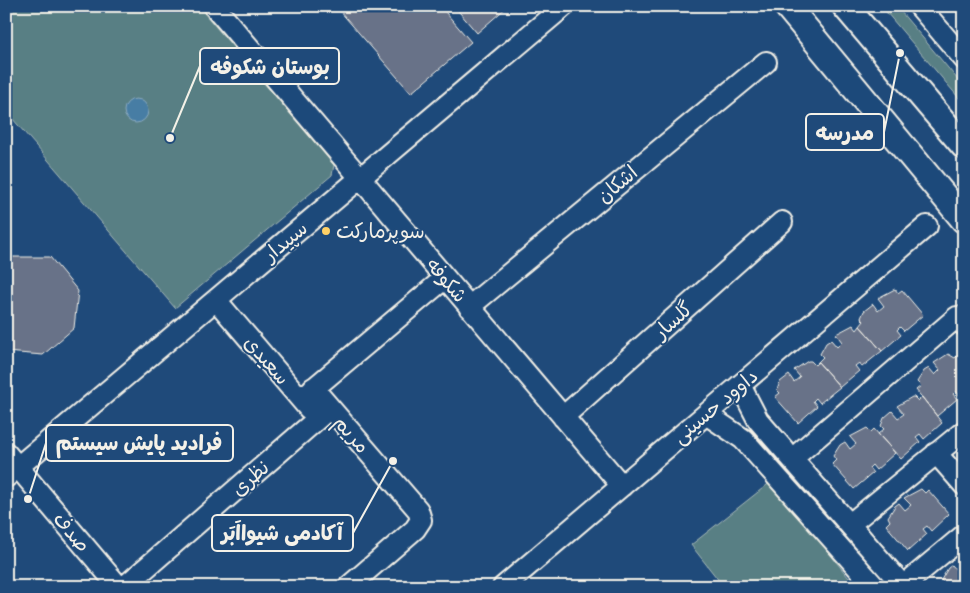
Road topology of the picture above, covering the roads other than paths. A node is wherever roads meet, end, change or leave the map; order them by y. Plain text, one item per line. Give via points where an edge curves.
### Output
1 (214, 6) edge
2 (564, 6) edge
3 (845, 6) edge
4 (919, 6) edge
5 (786, 8) edge
6 (964, 59) edge
7 (766, 62) dead end
8 (964, 146) edge
9 (360, 178) junction
10 (964, 220) edge
11 (782, 222) dead end
12 (927, 226) dead end
13 (445, 278) junction
14 (216, 300) junction
15 (469, 307) junction
16 (964, 325) edge
17 (740, 385) junction
18 (307, 394) junction
19 (324, 413) junction
20 (706, 414) junction
21 (563, 418) junction
22 (964, 431) edge
23 (936, 453) junction
24 (792, 459) junction
25 (10, 466) edge
26 (964, 485) edge
27 (622, 486) junction
28 (850, 524) junction
29 (964, 535) edge
30 (904, 586) edge
31 (118, 587) edge
32 (124, 587) edge
33 (348, 587) edge
34 (503, 587) edge
35 (875, 587) edge

1 - 9 street, شکوفه
2 - 9 street, سپیدار
3 - 8 main road
4 - 6 street
5 - 10 main road
7 - 15 street, اشکان
9 - 13 street, شکوفه
9 - 14 street, سپیدار
11 - 21 street, گلسار
12 - 17 street, داوود حسینی
13 - 15 street, شکوفه
13 - 18 street
14 - 18 street, سعیدی
14 - 25 street, سپیدار
15 - 21 street, شکوفه
16 - 24 street via 957,317
17 - 20 street, داوود حسینی
17 - 24 street via 758,420
18 - 19 street, سعیدی
19 - 32 street, نظری
19 - 33 street, مریم via 418,510 420,520 415,530
20 - 27 street, داوود حسینی
20 - 35 street via 743,439
21 - 27 street, شکوفه
22 - 23 street
23 - 26 street
23 - 28 street
24 - 28 street
25 - 31 street, صدف
27 - 34 street, داوود حسینی
28 - 30 street
29 - 30 street

